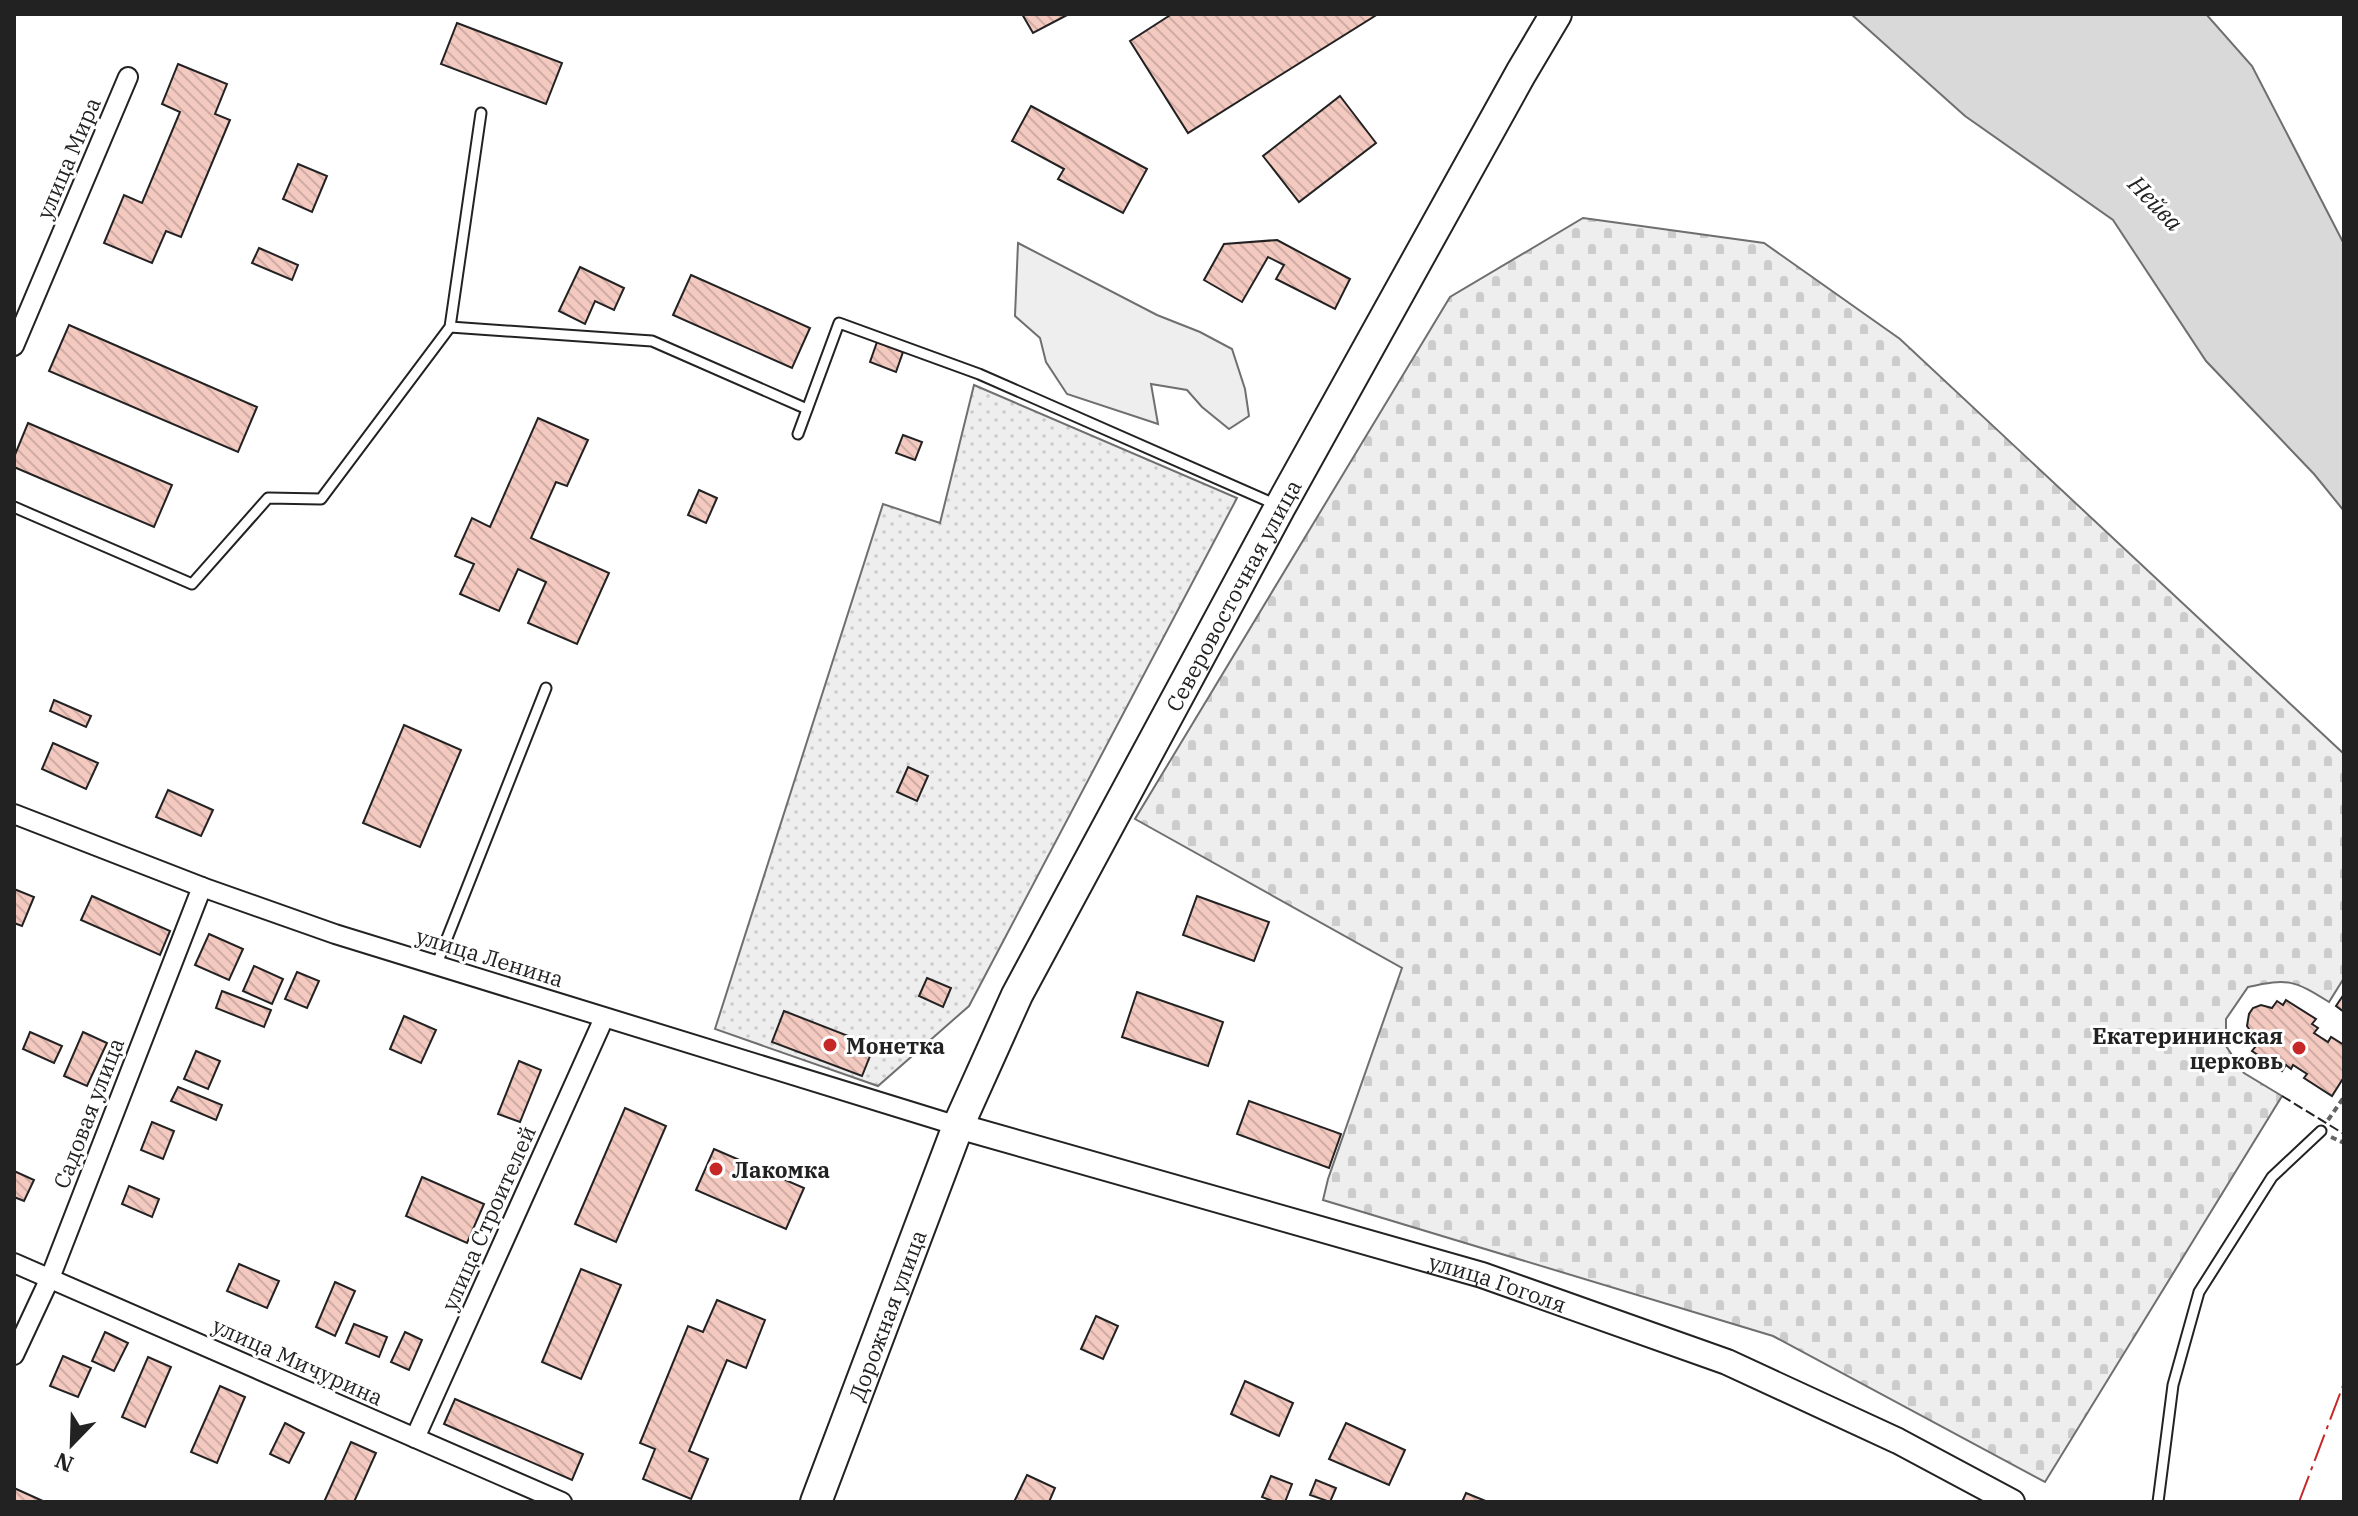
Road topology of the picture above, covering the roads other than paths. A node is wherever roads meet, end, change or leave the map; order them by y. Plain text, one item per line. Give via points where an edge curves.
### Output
1 (1556, 14) edge
2 (128, 77) dead end
3 (481, 113) dead end
4 (450, 327) junction
5 (14, 346) edge
6 (807, 409) junction
7 (798, 434) dead end
8 (14, 507) edge
9 (1280, 507) junction
10 (546, 688) dead end
11 (14, 814) edge
12 (202, 887) junction
13 (436, 966) junction
14 (604, 1018) junction
15 (958, 1126) junction
16 (2321, 1131) dead end
17 (14, 1263) edge
18 (50, 1278) junction
19 (14, 1355) edge
20 (415, 1438) junction
21 (562, 1502) edge
22 (816, 1502) edge
23 (2012, 1502) edge
24 (2158, 1502) edge

1 - 9 main road, Северовосточная улица
2 - 5 street, улица Мира
3 - 4 lane
4 - 6 lane via 652,341
4 - 8 lane via 321,499 268,498 192,584
6 - 7 lane
6 - 9 lane via 839,323 979,374
9 - 15 main road, Северовосточная улица via 1017,995
10 - 13 lane
11 - 12 street, улица Ленина
12 - 13 street, улица Ленина
12 - 18 street, Садовая улица
13 - 14 street, улица Ленина
14 - 15 street, улица Ленина
14 - 20 street, улица Строителей
15 - 22 main road, Дорожная улица
15 - 23 street, улица Гоголя via 1482,1275 1713,1357 1898,1441
16 - 24 lane via 2272,1177 2199,1292 2173,1385
17 - 18 street, улица Мичурина
18 - 19 street, Садовая улица
18 - 20 street, улица Мичурина
20 - 21 street, улица Мичурина

